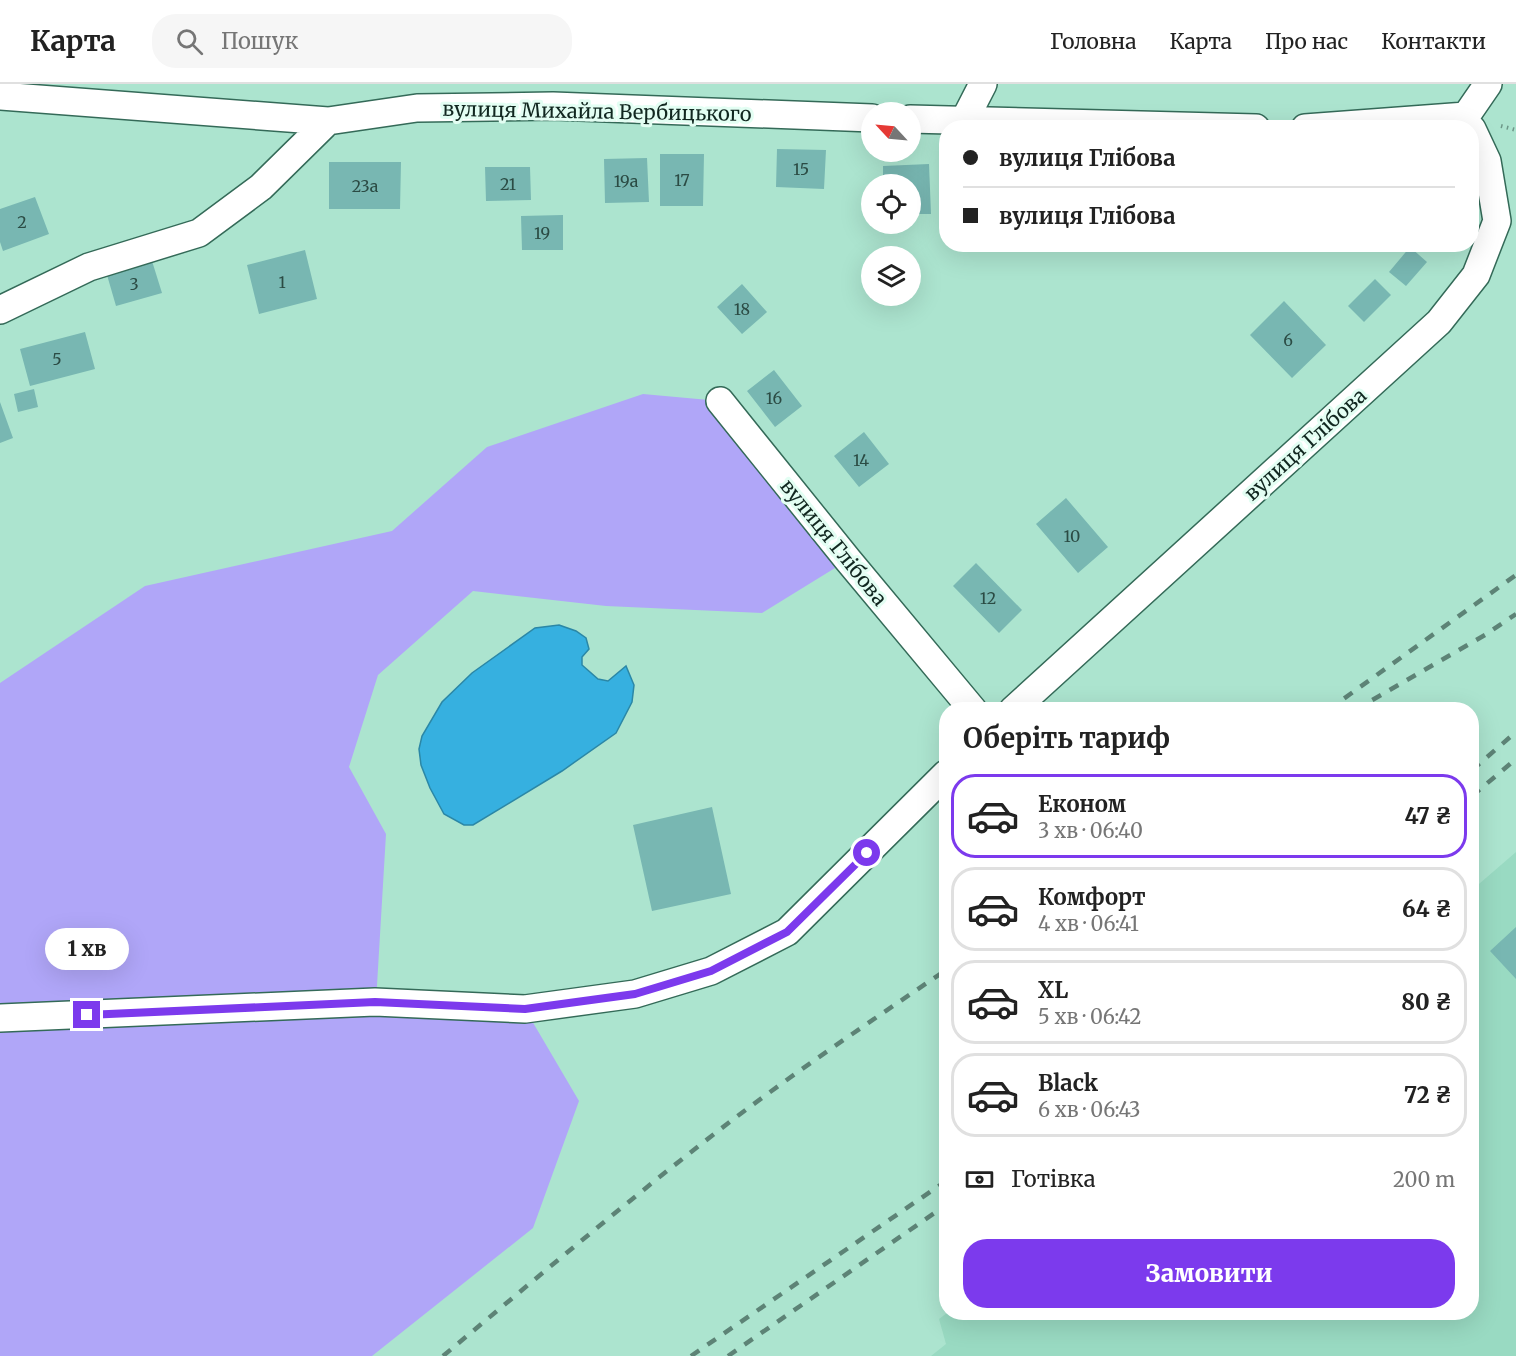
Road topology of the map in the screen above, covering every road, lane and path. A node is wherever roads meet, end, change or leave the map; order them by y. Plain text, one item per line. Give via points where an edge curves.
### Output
1 (983, 84) edge
2 (1488, 84) edge
3 (554, 95) edge
4 (0, 96) edge
5 (861, 117) edge
6 (921, 120) edge
7 (965, 120) edge
8 (1471, 120) edge
9 (328, 121) junction
10 (939, 121) edge
11 (1479, 145) edge
12 (0, 310) edge
13 (720, 400) dead end
14 (966, 702) edge
15 (1022, 702) edge
16 (939, 781) edge
17 (0, 1018) edge

1 - 7 street
2 - 8 street
3 - 5 street, вулиця Михайла Вербицького
3 - 9 street, вулиця Михайла Вербицького
4 - 9 street, вулиця Михайла Вербицького
6 - 10 street
9 - 12 street via 261,187 199,233 89,267
11 - 15 street, вулиця Глібова via 1487,161 1497,221 1476,275 1439,322
13 - 14 street, вулиця Глібова
16 - 17 street via 787,932 711,971 635,994 525,1009 375,1002

